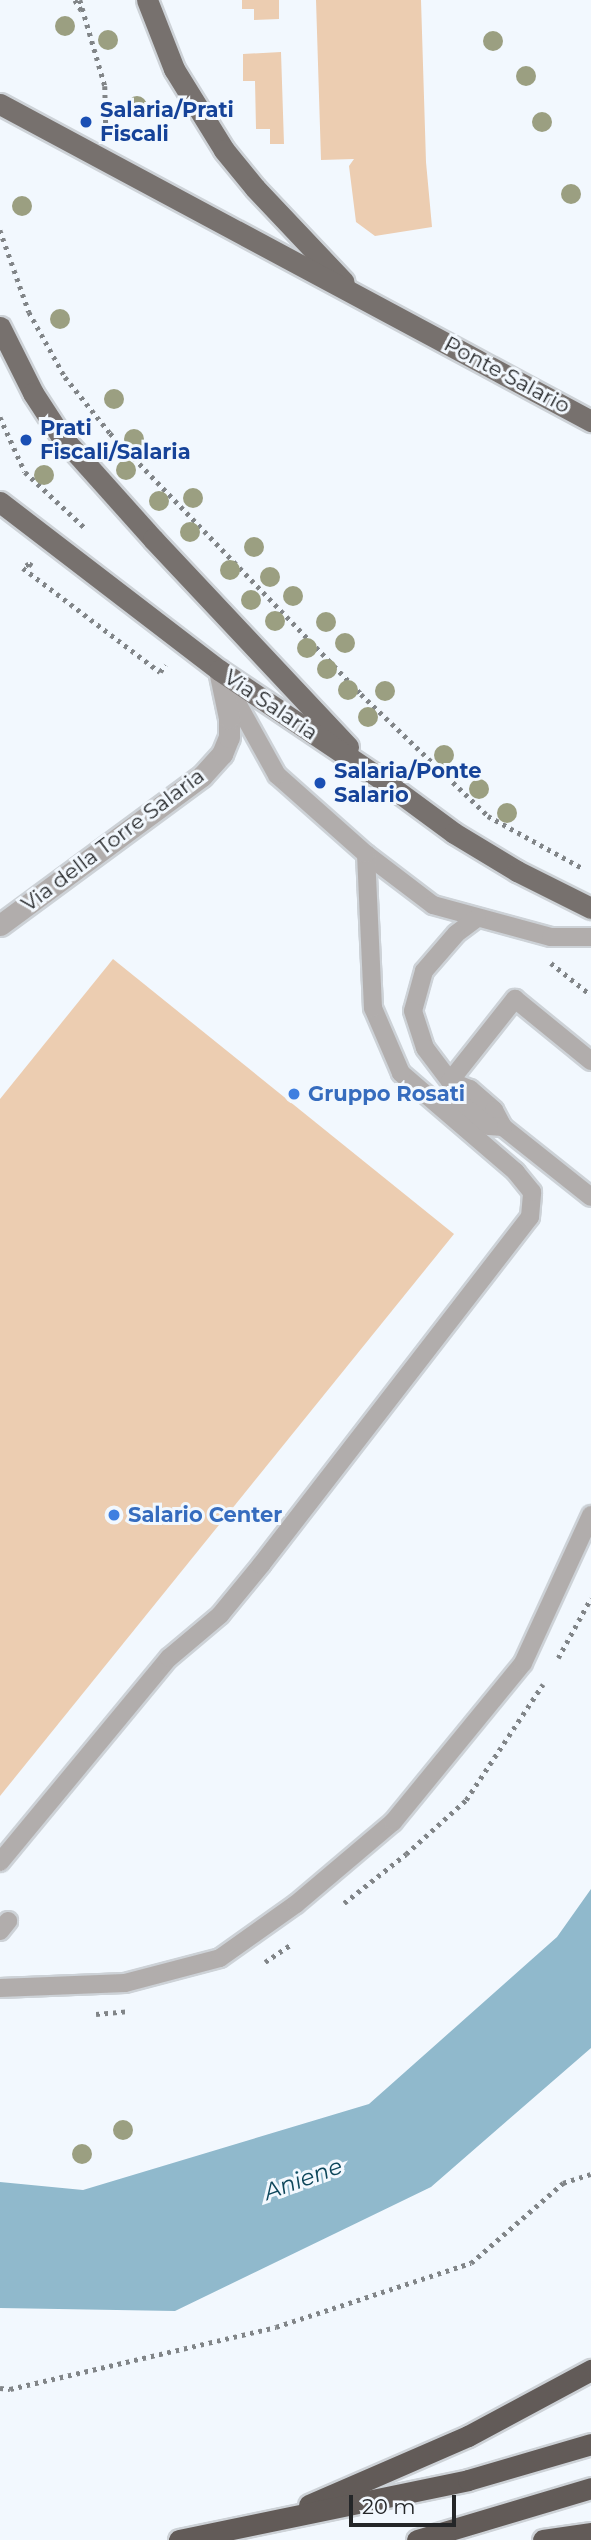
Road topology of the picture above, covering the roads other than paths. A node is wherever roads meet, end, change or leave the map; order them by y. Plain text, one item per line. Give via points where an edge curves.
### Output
1 (147, 0) edge
2 (0, 104) edge
3 (357, 296) junction
4 (0, 327) edge
5 (591, 421) edge
6 (0, 502) edge
7 (219, 670) junction
8 (374, 774) junction
9 (366, 854) junction
10 (591, 908) edge
11 (477, 918) junction
12 (0, 925) edge
13 (591, 937) edge
14 (591, 1061) edge
15 (450, 1081) junction
16 (591, 1197) edge
17 (591, 1515) edge
18 (0, 1862) edge
19 (0, 1988) edge
20 (591, 2370) edge
21 (591, 2441) edge
22 (591, 2488) edge
23 (271, 2522) junction
24 (591, 2533) edge
25 (179, 2540) edge
26 (418, 2540) edge
27 (543, 2540) edge

1 - 3 main road via 174,69 224,150
2 - 3 main road
3 - 5 main road, Ponte Salario
4 - 8 main road via 19,369 61,436
6 - 7 main road, Via Salaria
7 - 8 main road, Via Salaria
7 - 9 lane via 277,775
7 - 12 street, Via della Torre Salaria via 229,718 229,737 222,754 202,776
8 - 10 main road, Via Salaria via 480,849
9 - 11 lane via 433,905
9 - 18 lane via 373,1008 401,1073 516,1172 532,1192 530,1217 220,1615 169,1658
11 - 13 lane via 551,937
11 - 15 lane via 456,934 424,971 413,1011 425,1048
14 - 15 lane via 515,999
15 - 16 lane via 460,1102 489,1126 503,1127
17 - 19 lane via 523,1663 393,1822 296,1904 220,1958 125,1983
20 - 23 highway via 468,2436
21 - 23 highway via 468,2480
22 - 26 highway
23 - 25 highway
24 - 27 highway

